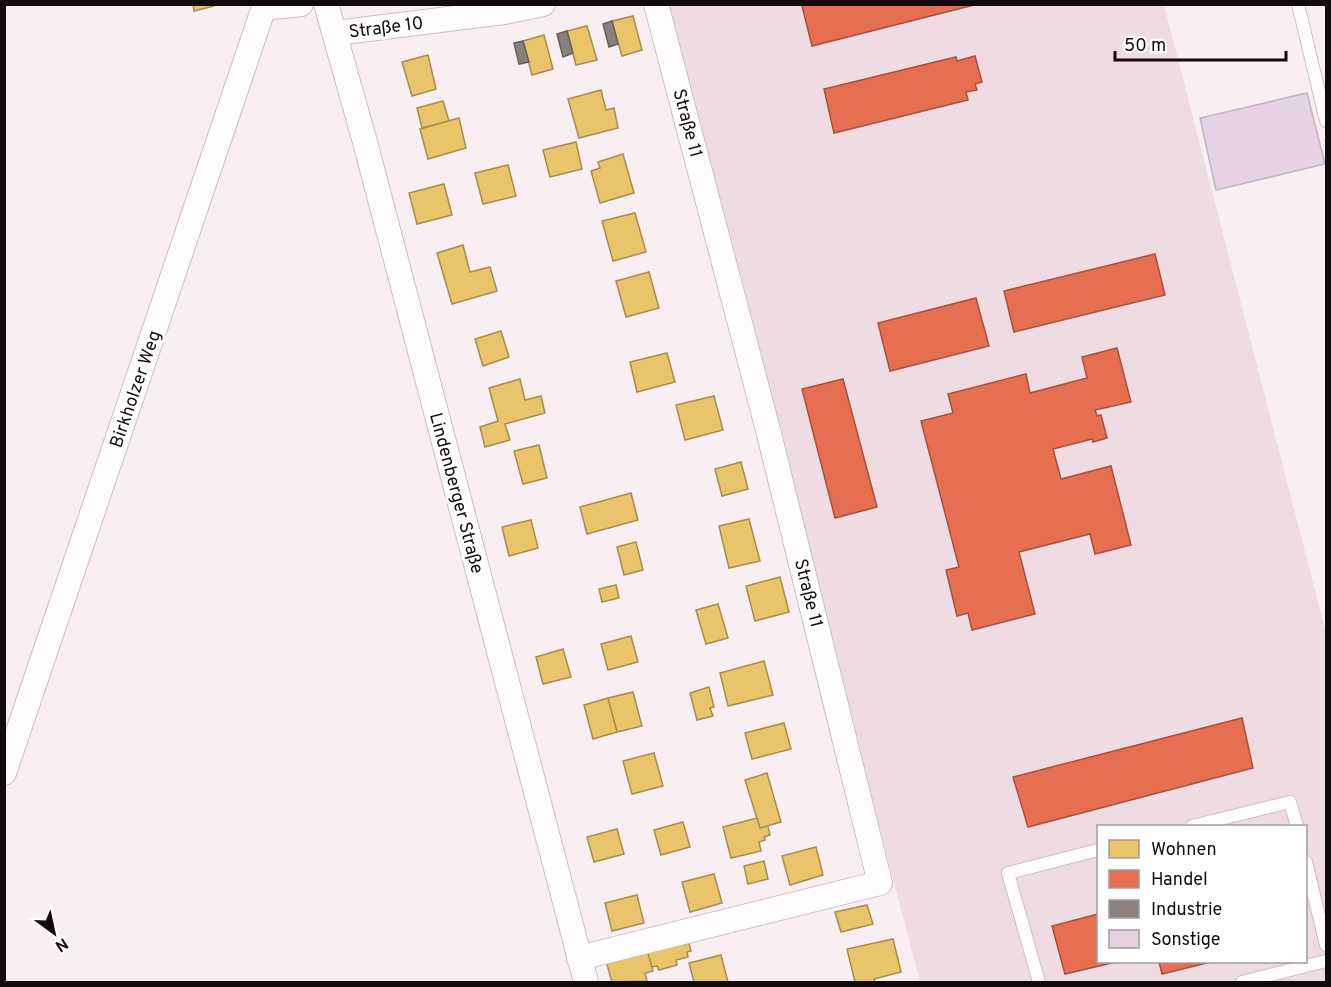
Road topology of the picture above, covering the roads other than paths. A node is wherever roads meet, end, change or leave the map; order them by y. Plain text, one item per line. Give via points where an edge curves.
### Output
1 (301, 4) edge
2 (326, 4) edge
3 (543, 4) edge
4 (657, 4) edge
5 (1298, 4) edge
6 (264, 6) edge
7 (336, 33) junction
8 (1326, 121) edge
9 (4, 773) edge
10 (1196, 825) edge
11 (1297, 825) edge
12 (1097, 850) edge
13 (1307, 870) edge
14 (1326, 945) edge
15 (579, 958) junction
16 (1326, 961) edge
17 (586, 982) edge
18 (1039, 982) edge
19 (1242, 982) edge

1 - 6 street
2 - 7 street, Lindenberger Straße
3 - 7 street, Straße 10
4 - 15 street, Straße 11 via 880,883
5 - 8 lane
6 - 9 street, Birkholzer Weg
7 - 15 street, Lindenberger Straße
10 - 11 lane via 1290,802
12 - 18 lane via 1008,873
13 - 14 lane
15 - 17 street, Lindenberger Straße
16 - 19 lane

